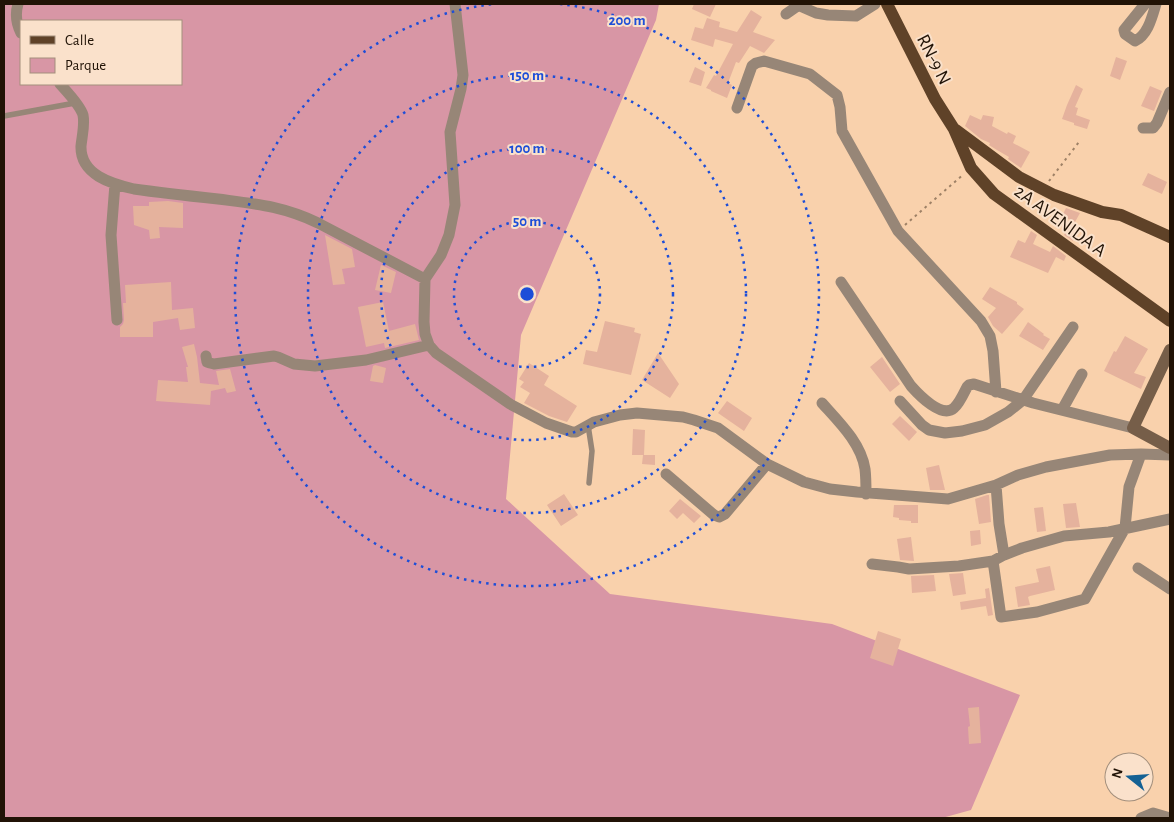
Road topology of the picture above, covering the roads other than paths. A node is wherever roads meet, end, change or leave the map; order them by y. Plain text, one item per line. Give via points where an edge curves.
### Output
1 (18, 4) edge
2 (455, 4) edge
3 (875, 4) edge
4 (887, 4) edge
5 (1145, 4) edge
6 (1156, 4) edge
7 (786, 14) dead end
8 (20, 30) edge
9 (61, 85) edge
10 (1170, 92) edge
11 (75, 103) junction
12 (737, 108) dead end
13 (4, 116) edge
14 (1143, 128) dead end
15 (954, 129) junction
16 (115, 184) junction
17 (1170, 237) edge
18 (425, 279) junction
19 (841, 282) dead end
20 (117, 320) dead end
21 (1170, 320) edge
22 (1073, 328) dead end
23 (430, 345) junction
24 (1170, 350) edge
25 (206, 356) dead end
26 (1082, 374) dead end
27 (996, 392) junction
28 (1023, 400) junction
29 (900, 401) dead end
30 (822, 402) dead end
31 (1062, 410) junction
32 (588, 425) junction
33 (1134, 428) junction
34 (1170, 448) edge
35 (1142, 454) junction
36 (1170, 455) edge
37 (766, 464) junction
38 (666, 474) dead end
39 (589, 483) dead end
40 (996, 486) junction
41 (866, 494) junction
42 (1170, 519) edge
43 (1125, 528) junction
44 (1004, 554) junction
45 (993, 561) junction
46 (872, 564) dead end
47 (1138, 568) dead end
48 (1170, 589) edge
49 (1141, 818) edge
50 (1170, 818) edge

1 - 8 street via 16,16
2 - 18 street via 462,75 450,132 455,205 441,255
3 - 7 street via 856,16 816,13 800,6
4 - 15 main road, RN-9 N via 935,99
5 - 6 street via 1124,30 1124,34 1135,41 1149,26
9 - 11 street
10 - 14 street via 1157,124 1153,128
11 - 13 lane
11 - 16 street via 83,119 81,147 85,162 95,174
12 - 27 street via 752,66 764,61 810,74 837,94 842,131 898,231 981,321 990,336
15 - 17 main road via 1020,177 1054,195 1102,212 1121,215
15 - 21 main road, 2A AVENIDA A via 971,168 994,194
16 - 18 street via 281,208 318,223
16 - 20 street via 111,235
18 - 23 street via 424,328
19 - 27 street via 911,386 930,403 946,411 952,410 972,384
22 - 28 street
23 - 25 street via 366,360 315,366 294,364 274,356 210,364
23 - 32 street via 440,356 510,404 546,423 572,432
24 - 33 main road
26 - 31 street
27 - 28 street
28 - 29 street via 985,425 945,433 929,430
28 - 31 street
30 - 41 street via 861,453
31 - 33 street
32 - 37 street via 610,417 637,413 683,417 718,428
32 - 39 lane via 592,451
33 - 34 main road
35 - 36 street
35 - 40 street via 1110,455 1046,467
35 - 43 street via 1130,487
37 - 38 street via 719,517
37 - 41 street via 804,482
40 - 41 street via 948,499
40 - 44 street
42 - 43 street
43 - 44 street via 1064,536
43 - 45 street via 1085,599 1037,612 1001,617
44 - 45 street
45 - 46 street via 909,570
47 - 48 street
49 - 50 street via 1153,813

